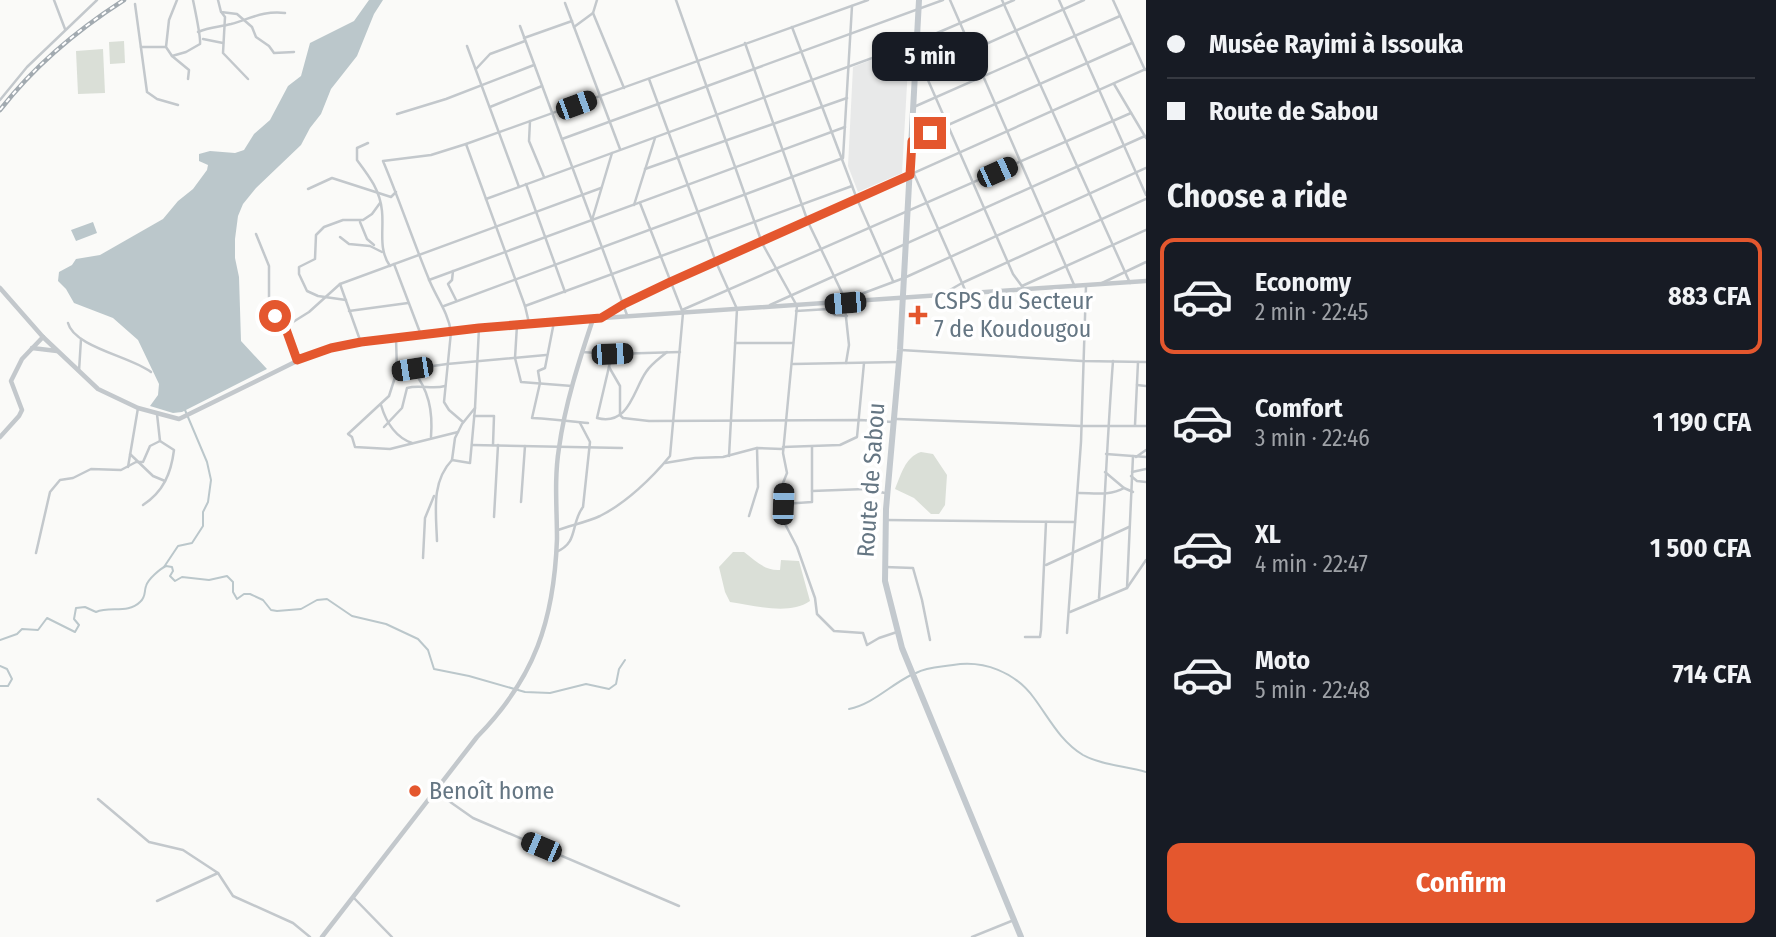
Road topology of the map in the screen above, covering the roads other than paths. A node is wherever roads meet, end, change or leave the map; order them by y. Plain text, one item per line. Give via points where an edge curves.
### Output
1 (54, 0) edge
2 (97, 0) edge
3 (177, 0) edge
4 (193, 0) edge
5 (218, 0) edge
6 (597, 0) edge
7 (676, 0) edge
8 (868, 0) edge
9 (919, 0) edge
10 (943, 0) edge
11 (950, 0) edge
12 (1014, 0) edge
13 (1059, 0) edge
14 (1084, 0) edge
15 (1114, 0) edge
16 (565, 2) dead end
17 (1003, 2) edge
18 (135, 4) dead end
19 (852, 6) junction
20 (1063, 9) junction
21 (919, 11) junction
22 (221, 12) junction
23 (285, 13) dead end
24 (593, 13) junction
25 (1121, 16) junction
26 (242, 19) junction
27 (572, 21) junction
28 (960, 24) junction
29 (223, 25) junction
30 (520, 26) dead end
31 (574, 27) junction
32 (792, 27) junction
33 (65, 30) junction
34 (1016, 30) junction
35 (198, 32) junction
36 (851, 35) junction
37 (1075, 37) junction
38 (202, 38) junction
39 (525, 39) junction
40 (916, 42) junction
41 (223, 43) junction
42 (745, 43) junction
43 (1132, 43) junction
44 (467, 46) dead end
45 (141, 47) junction
46 (166, 47) junction
47 (971, 50) junction
48 (294, 52) dead end
49 (802, 53) junction
50 (172, 56) junction
51 (1028, 57) junction
52 (698, 60) junction
53 (1087, 63) junction
54 (534, 65) junction
55 (849, 65) junction
56 (476, 69) junction
57 (754, 70) junction
58 (1145, 70) edge
59 (924, 71) junction
60 (915, 76) junction
61 (983, 77) junction
62 (188, 79) dead end
63 (248, 79) dead end
64 (649, 79) junction
65 (812, 79) junction
66 (481, 84) junction
67 (1040, 84) junction
68 (1114, 84) junction
69 (542, 86) junction
70 (708, 87) junction
71 (624, 88) junction
72 (1099, 90) junction
73 (600, 96) junction
74 (764, 96) junction
75 (847, 98) junction
76 (936, 98) junction
77 (0, 100) edge
78 (995, 104) junction
79 (178, 105) dead end
80 (658, 105) junction
81 (489, 107) junction
82 (823, 107) junction
83 (913, 108) junction
84 (1052, 111) junction
85 (552, 113) junction
86 (1131, 113) junction
87 (397, 114) dead end
88 (717, 114) junction
89 (1112, 120) junction
90 (530, 121) junction
91 (610, 122) junction
92 (774, 124) junction
93 (948, 125) junction
94 (845, 127) junction
95 (499, 132) junction
96 (668, 132) junction
97 (832, 132) junction
98 (1007, 132) junction
99 (655, 136) junction
100 (1145, 137) edge
101 (562, 139) junction
102 (727, 141) junction
103 (912, 141) junction
104 (1066, 141) junction
105 (368, 143) dead end
106 (466, 145) junction
107 (1124, 145) junction
108 (620, 149) junction
109 (782, 150) junction
110 (612, 152) junction
111 (960, 153) junction
112 (678, 158) junction
113 (843, 158) junction
114 (1020, 161) junction
115 (1077, 166) junction
116 (572, 167) junction
117 (736, 167) junction
118 (1146, 168) edge
119 (645, 169) junction
120 (1136, 173) junction
121 (912, 175) junction
122 (544, 177) junction
123 (792, 177) junction
124 (973, 182) junction
125 (526, 184) junction
126 (688, 185) junction
127 (1031, 186) junction
128 (519, 187) junction
129 (852, 187) junction
130 (601, 188) junction
131 (308, 189) dead end
132 (396, 192) junction
133 (378, 193) junction
134 (1089, 193) junction
135 (583, 194) junction
136 (745, 194) junction
137 (1146, 197) edge
138 (486, 199) junction
139 (857, 199) junction
140 (380, 203) junction
141 (640, 203) junction
142 (927, 203) junction
143 (634, 205) junction
144 (802, 205) junction
145 (984, 208) junction
146 (908, 211) junction
147 (536, 212) junction
148 (698, 212) junction
149 (1043, 214) junction
150 (359, 220) junction
151 (592, 220) junction
152 (1101, 220) junction
153 (755, 222) junction
154 (808, 222) junction
155 (496, 226) junction
156 (869, 228) junction
157 (938, 228) junction
158 (650, 229) junction
159 (1146, 230) edge
160 (256, 234) dead end
161 (996, 235) junction
162 (340, 237) dead end
163 (545, 237) junction
164 (708, 239) junction
165 (1055, 241) junction
166 (906, 242) junction
167 (762, 243) junction
168 (1113, 246) junction
169 (602, 247) junction
170 (821, 250) junction
171 (382, 252) junction
172 (505, 252) junction
173 (880, 254) junction
174 (419, 255) junction
175 (950, 256) junction
176 (660, 257) junction
177 (716, 262) junction
178 (1008, 262) junction
179 (1146, 262) edge
180 (555, 264) junction
181 (392, 265) junction
182 (1067, 268) junction
183 (775, 270) junction
184 (453, 271) junction
185 (1125, 272) junction
186 (612, 274) junction
187 (834, 275) junction
188 (904, 278) junction
189 (515, 279) junction
190 (429, 280) junction
191 (893, 281) junction
192 (670, 282) junction
193 (1146, 282) edge
194 (962, 283) junction
195 (1130, 283) junction
196 (340, 284) junction
197 (1096, 285) junction
198 (1086, 286) junction
199 (1075, 287) junction
200 (0, 288) edge
201 (1024, 289) junction
202 (729, 290) junction
203 (565, 292) junction
204 (968, 295) junction
205 (326, 297) junction
206 (789, 297) junction
207 (937, 297) junction
208 (902, 299) junction
209 (346, 300) junction
210 (456, 300) junction
211 (845, 301) junction
212 (408, 303) junction
213 (624, 304) junction
214 (525, 306) junction
215 (443, 307) junction
216 (764, 308) junction
217 (737, 309) junction
218 (796, 309) junction
219 (828, 309) junction
220 (349, 311) junction
221 (683, 312) junction
222 (847, 316) junction
223 (628, 317) junction
224 (601, 318) junction
225 (593, 319) junction
226 (554, 322) junction
227 (529, 323) junction
228 (68, 324) dead end
229 (517, 324) junction
230 (285, 327) junction
231 (479, 328) junction
232 (451, 332) junction
233 (421, 335) junction
234 (43, 337) junction
235 (396, 338) junction
236 (81, 340) junction
237 (361, 342) junction
238 (735, 343) junction
239 (793, 343) junction
240 (33, 348) junction
241 (900, 350) junction
242 (57, 351) junction
243 (582, 352) junction
244 (667, 352) junction
245 (680, 352) junction
246 (612, 354) junction
247 (547, 355) junction
248 (515, 358) junction
249 (297, 360) junction
250 (476, 361) junction
251 (1082, 361) junction
252 (1113, 361) junction
253 (898, 362) junction
254 (1138, 362) junction
255 (1146, 362) edge
256 (846, 363) junction
257 (864, 363) junction
258 (447, 364) junction
259 (792, 364) junction
260 (609, 367) junction
261 (412, 369) junction
262 (397, 371) junction
263 (151, 372) dead end
264 (79, 373) junction
265 (540, 383) junction
266 (1138, 385) junction
267 (446, 386) junction
268 (572, 386) junction
269 (1146, 386) edge
270 (426, 388) junction
271 (381, 405) junction
272 (138, 408) junction
273 (475, 408) junction
274 (157, 415) junction
275 (620, 415) junction
276 (474, 416) junction
277 (565, 419) junction
278 (674, 420) junction
279 (731, 420) junction
280 (860, 420) junction
281 (893, 420) junction
282 (787, 421) junction
283 (389, 422) junction
284 (463, 422) junction
285 (580, 423) junction
286 (588, 423) dead end
287 (1108, 425) junction
288 (1135, 425) junction
289 (1082, 426) junction
290 (1146, 426) edge
291 (384, 427) dead end
292 (458, 432) junction
293 (0, 437) edge
294 (431, 438) junction
295 (160, 441) junction
296 (415, 444) junction
297 (472, 445) junction
298 (496, 445) junction
299 (525, 445) junction
300 (559, 446) junction
301 (590, 446) junction
302 (622, 447) dead end
303 (813, 447) junction
304 (757, 448) junction
305 (783, 448) junction
306 (1146, 450) edge
307 (130, 454) junction
308 (1106, 454) junction
309 (729, 456) junction
310 (1134, 456) junction
311 (1146, 457) edge
312 (453, 460) junction
313 (136, 462) junction
314 (665, 463) junction
315 (128, 467) junction
316 (1146, 469) edge
317 (1104, 471) junction
318 (1132, 474) junction
319 (165, 481) junction
320 (1146, 482) edge
321 (1124, 488) junction
322 (812, 491) junction
323 (1133, 492) junction
324 (888, 493) junction
325 (1078, 493) junction
326 (436, 494) junction
327 (1104, 494) junction
328 (521, 502) dead end
329 (783, 504) junction
330 (143, 505) dead end
331 (749, 516) dead end
332 (495, 517) dead end
333 (886, 520) junction
334 (1046, 522) junction
335 (1075, 522) junction
336 (575, 525) junction
337 (1130, 527) junction
338 (557, 530) junction
339 (1103, 538) junction
340 (437, 541) dead end
341 (1074, 551) junction
342 (556, 552) junction
343 (36, 553) dead end
344 (423, 558) dead end
345 (1146, 559) edge
346 (1046, 565) junction
347 (884, 567) junction
348 (1128, 588) junction
349 (1099, 598) junction
350 (1070, 612) junction
351 (897, 632) junction
352 (1067, 633) dead end
353 (1025, 638) dead end
354 (930, 640) dead end
355 (436, 792) junction
356 (98, 799) dead end
357 (218, 873) junction
358 (353, 897) junction
359 (157, 901) dead end
360 (679, 906) dead end
361 (1014, 920) junction
362 (310, 937) edge
363 (322, 937) edge
364 (392, 937) edge
365 (972, 937) edge
366 (1021, 937) edge

1 - 33 street
2 - 33 street
3 - 46 street
4 - 35 street
5 - 22 street
6 - 24 street
7 - 52 street
8 - 19 street
9 - 21 main road, Route de Sabou
10 - 21 street
11 - 28 street
12 - 17 street
13 - 20 street
14 - 20 street
15 - 25 street
16 - 27 street
17 - 28 street
17 - 34 street
18 - 45 street
19 - 32 street
19 - 36 street
20 - 34 street
20 - 37 street
21 - 36 street
21 - 40 main road, Route de Sabou
22 - 26 street
22 - 29 street
23 - 26 street
24 - 31 street
24 - 71 street
25 - 37 street
25 - 43 street
26 - 29 street
26 - 48 street via 274,53
27 - 31 street
27 - 39 street
28 - 40 street
28 - 47 street
29 - 35 street
29 - 41 street
30 - 39 street
31 - 73 street
32 - 42 street
32 - 49 street
33 - 77 street
34 - 47 street
34 - 51 street
35 - 38 street
36 - 49 street
36 - 55 street
37 - 51 street
37 - 53 street
38 - 41 street
38 - 50 street via 192,49
39 - 54 street
39 - 56 street via 490,54
40 - 55 street
40 - 60 main road, Route de Sabou
41 - 63 street via 223,53
42 - 52 street
42 - 57 street
43 - 53 street
43 - 58 street
44 - 56 street
45 - 46 street
45 - 79 street via 148,92
46 - 50 street
47 - 59 street
47 - 61 street
49 - 57 street
49 - 65 street
50 - 62 street via 189,70
51 - 61 street
51 - 67 street
52 - 64 street
52 - 70 street
53 - 67 street
53 - 72 street
54 - 66 street
54 - 69 street
55 - 65 street
55 - 75 street
56 - 66 street
57 - 70 street
57 - 74 street
58 - 68 street
59 - 60 street
59 - 76 street
60 - 83 main road, Route de Sabou
61 - 76 street
61 - 78 street
64 - 71 street
64 - 80 street
65 - 74 street
65 - 82 street
66 - 81 street
66 - 87 street
67 - 78 street
67 - 84 street
68 - 72 street
68 - 86 street
69 - 81 street
69 - 85 street
70 - 80 street
70 - 88 street
71 - 73 street
72 - 84 street
72 - 89 street
73 - 85 street
73 - 91 street
74 - 88 street
74 - 92 street
75 - 82 street
75 - 94 street
76 - 83 street
76 - 93 street
78 - 93 street
78 - 98 street
80 - 91 street
80 - 96 street
81 - 95 street
82 - 92 street
82 - 97 street
83 - 103 main road, Route de Sabou
84 - 98 street
84 - 104 street
85 - 90 street
85 - 101 street
86 - 89 street
86 - 100 street
88 - 96 street
88 - 102 street
89 - 104 street
89 - 107 street
90 - 95 street
90 - 122 street via 529,141
91 - 101 street
91 - 108 street
92 - 102 street
92 - 109 street
93 - 103 street
93 - 111 street
94 - 97 street
94 - 113 street
95 - 106 street
95 - 128 street
96 - 99 street
96 - 112 street
97 - 109 street
97 - 113 street
98 - 111 street
98 - 114 street
99 - 108 street
99 - 119 street
100 - 107 street
101 - 116 street
102 - 112 street
102 - 117 street
103 - 121 main road, Route de Sabou
104 - 114 street
104 - 115 street
105 - 133 street via 357,148 356,160
106 - 132 street via 431,155 383,160
106 - 138 street
107 - 115 street
107 - 120 street
108 - 110 street
109 - 117 street
109 - 123 street
110 - 116 street
110 - 130 street
111 - 121 street
111 - 124 street
112 - 119 street
112 - 126 street
113 - 123 street
113 - 129 street
114 - 124 street
114 - 127 street
115 - 127 street
115 - 134 street
116 - 122 street
116 - 135 street
117 - 126 street
117 - 136 street
118 - 120 street
119 - 143 street
120 - 134 street
120 - 137 street
121 - 139 street
121 - 142 street
121 - 146 main road, Route de Sabou
122 - 125 street
123 - 136 street
123 - 144 street
124 - 142 street
124 - 145 street
125 - 128 street
125 - 147 street
126 - 141 street
126 - 148 street
127 - 145 street
127 - 149 street
128 - 138 street
129 - 139 street
129 - 144 street
130 - 135 street
130 - 151 street
131 - 133 street via 332,178
132 - 133 street via 391,197
132 - 174 street
133 - 140 street
134 - 149 street
134 - 152 street
135 - 147 street
135 - 151 street
136 - 148 street
136 - 153 street
137 - 152 street
138 - 155 street
139 - 154 street
139 - 156 street
140 - 150 street via 372,214
140 - 171 street
141 - 143 street
141 - 158 street
142 - 146 street
142 - 157 street
143 - 151 street
144 - 153 street
144 - 154 street
145 - 157 street
145 - 161 street
146 - 156 street
146 - 166 main road, Route de Sabou
147 - 155 street
147 - 163 street
148 - 158 street
148 - 164 street
149 - 161 street
149 - 165 street
150 - 171 street via 367,239
150 - 205 street via 324,226 316,235 315,259 299,267 307,291
151 - 163 street
151 - 169 street
152 - 165 street
152 - 168 street
153 - 164 street
153 - 167 street
154 - 167 street
154 - 170 street
155 - 172 street
155 - 174 street
156 - 170 street
156 - 173 street
157 - 166 street
157 - 175 street
158 - 169 street
158 - 176 street
159 - 168 street
160 - 230 street via 269,266 269,305
161 - 175 street
161 - 178 street
162 - 171 street via 349,244
163 - 172 street
163 - 180 street
164 - 176 street
164 - 177 street
165 - 178 street
165 - 182 street
166 - 173 street
166 - 188 main road, Route de Sabou
167 - 177 street
167 - 183 street
168 - 182 street
168 - 185 street
169 - 180 street
169 - 186 street
170 - 183 street
170 - 187 street
171 - 181 street
172 - 184 street
172 - 189 street
173 - 187 street
173 - 191 street
174 - 181 street
174 - 190 street
175 - 188 street
175 - 194 street
176 - 186 street
176 - 192 street
177 - 192 street
177 - 202 street
178 - 194 street
178 - 201 street
179 - 185 street
180 - 189 street
180 - 203 street
181 - 196 street
181 - 212 street
182 - 199 street
182 - 201 street
183 - 202 street
183 - 206 street
184 - 190 street
184 - 210 street via 447,284
185 - 195 street
185 - 197 street
186 - 203 street
186 - 213 street
187 - 206 street
187 - 211 street
188 - 191 street
188 - 208 main road, Route de Sabou
189 - 210 street
189 - 214 street
190 - 215 street
191 - 211 street
192 - 213 street
192 - 221 street
193 - 195 street
194 - 204 street
194 - 207 street
195 - 197 street
196 - 205 street
196 - 209 street
197 - 198 street
198 - 199 street
198 - 251 street
199 - 201 street
200 - 234 street
201 - 204 street
202 - 217 street
202 - 221 street
203 - 214 street
204 - 207 street
205 - 209 street
205 - 230 street
206 - 216 street
206 - 218 street
207 - 208 street
208 - 211 street
208 - 241 main road, Route de Sabou
209 - 220 street
210 - 215 street
211 - 218 street
212 - 220 street
212 - 233 street
213 - 223 street
213 - 224 street
214 - 227 street
215 - 232 street
216 - 217 street
216 - 218 street
217 - 221 street
217 - 238 street
218 - 219 street
218 - 239 street
219 - 222 street
219 - 222 street via 845,308
220 - 237 street
221 - 223 street
221 - 245 street
222 - 256 street
223 - 224 street
224 - 225 street
225 - 226 street
225 - 243 street
226 - 227 street
226 - 247 street
227 - 229 street
228 - 236 street
229 - 231 street
229 - 248 street
230 - 249 street
231 - 232 street
231 - 250 street
232 - 233 street
232 - 258 street
233 - 235 street
234 - 240 street
234 - 242 street
235 - 237 street
235 - 262 street
236 - 263 street
236 - 264 street
237 - 249 street
238 - 239 street
238 - 279 street
239 - 259 street
240 - 242 street
240 - 293 street via 11,382 22,410
241 - 251 street
241 - 253 main road, Route de Sabou
242 - 264 street
243 - 246 street
243 - 268 street
244 - 245 street
244 - 246 street
244 - 275 street via 645,374
245 - 278 street
246 - 260 street
247 - 248 street
247 - 265 street via 545,368 538,371
248 - 250 street
248 - 265 street via 521,382
249 - 274 street via 184,418
250 - 258 street
250 - 273 street
251 - 252 street
251 - 289 street
252 - 254 street
252 - 287 street
253 - 257 street
253 - 281 main road, Route de Sabou
254 - 255 street
254 - 266 street
256 - 257 street
256 - 259 street
257 - 280 street
258 - 261 street
258 - 267 street
259 - 282 street
260 - 275 street via 620,387
260 - 275 street via 597,418
261 - 262 street
261 - 270 street
262 - 271 street
264 - 272 street via 108,395
265 - 268 street
265 - 277 street via 532,418
266 - 269 street
266 - 288 street
267 - 270 street
267 - 284 street via 444,402
268 - 277 street
270 - 283 street via 407,388 402,408
270 - 294 street
271 - 283 street
271 - 296 street via 348,433 355,447 390,449
272 - 274 street
272 - 307 street
273 - 276 street
273 - 284 street
274 - 295 street
275 - 278 street via 644,421
276 - 297 street
276 - 298 street via 494,416
277 - 285 street
277 - 300 street
278 - 279 street
278 - 314 street
279 - 282 street
279 - 309 street
280 - 281 street
280 - 282 street
280 - 303 street via 858,437 840,445
281 - 289 street
281 - 324 main road, Route de Sabou
282 - 305 street
283 - 291 street
283 - 296 street via 397,436
284 - 292 street
285 - 286 street
285 - 301 street
287 - 288 street
287 - 289 street
287 - 308 street
288 - 290 street
289 - 325 street
292 - 294 street
292 - 312 street
294 - 296 street
295 - 313 street via 150,446 145,459
295 - 319 street via 174,450
297 - 298 street
297 - 312 street via 470,463
298 - 299 street
298 - 332 street
299 - 300 street
299 - 328 street
300 - 301 street
300 - 338 street
301 - 302 street
301 - 336 street via 583,507
303 - 305 street
303 - 322 street
304 - 305 street
304 - 309 street
304 - 331 street via 758,487
305 - 329 street via 787,473
306 - 310 street
307 - 313 street
307 - 315 street
308 - 310 street
308 - 317 street
309 - 314 street
310 - 311 street
310 - 318 street
312 - 326 street via 439,478
313 - 315 street
313 - 319 street
314 - 336 street via 615,507
315 - 343 street via 91,469 56,484 50,492
316 - 318 street
317 - 321 street
317 - 327 street
318 - 320 street via 1137,481
318 - 323 street
319 - 330 street via 156,496
321 - 323 street
321 - 327 street
322 - 324 street
322 - 329 street via 812,502
323 - 337 street
324 - 333 main road, Route de Sabou
325 - 327 street
325 - 335 street
326 - 340 street
326 - 344 street via 427,509
327 - 339 street
329 - 351 street via 783,520 797,547 817,614 841,633 863,633 867,645
333 - 334 street
333 - 347 main road, Route de Sabou
334 - 335 street
334 - 346 street
335 - 341 street
336 - 338 street
336 - 342 street via 567,548
337 - 339 street
337 - 348 street
338 - 342 street
339 - 341 street
339 - 349 street
341 - 346 street
341 - 350 street
342 - 355 street via 541,643 533,663
345 - 348 street
346 - 353 street via 1040,637
347 - 351 main road, Route de Sabou
347 - 354 street via 913,568
348 - 349 street
349 - 350 street
350 - 352 street
351 - 361 main road, Route de Sabou
355 - 358 street
355 - 360 street via 473,818
356 - 357 street via 149,842 183,850
357 - 359 street
357 - 362 street via 233,895 293,923
358 - 363 street
358 - 364 street
361 - 365 street
361 - 366 main road, Route de Sabou

